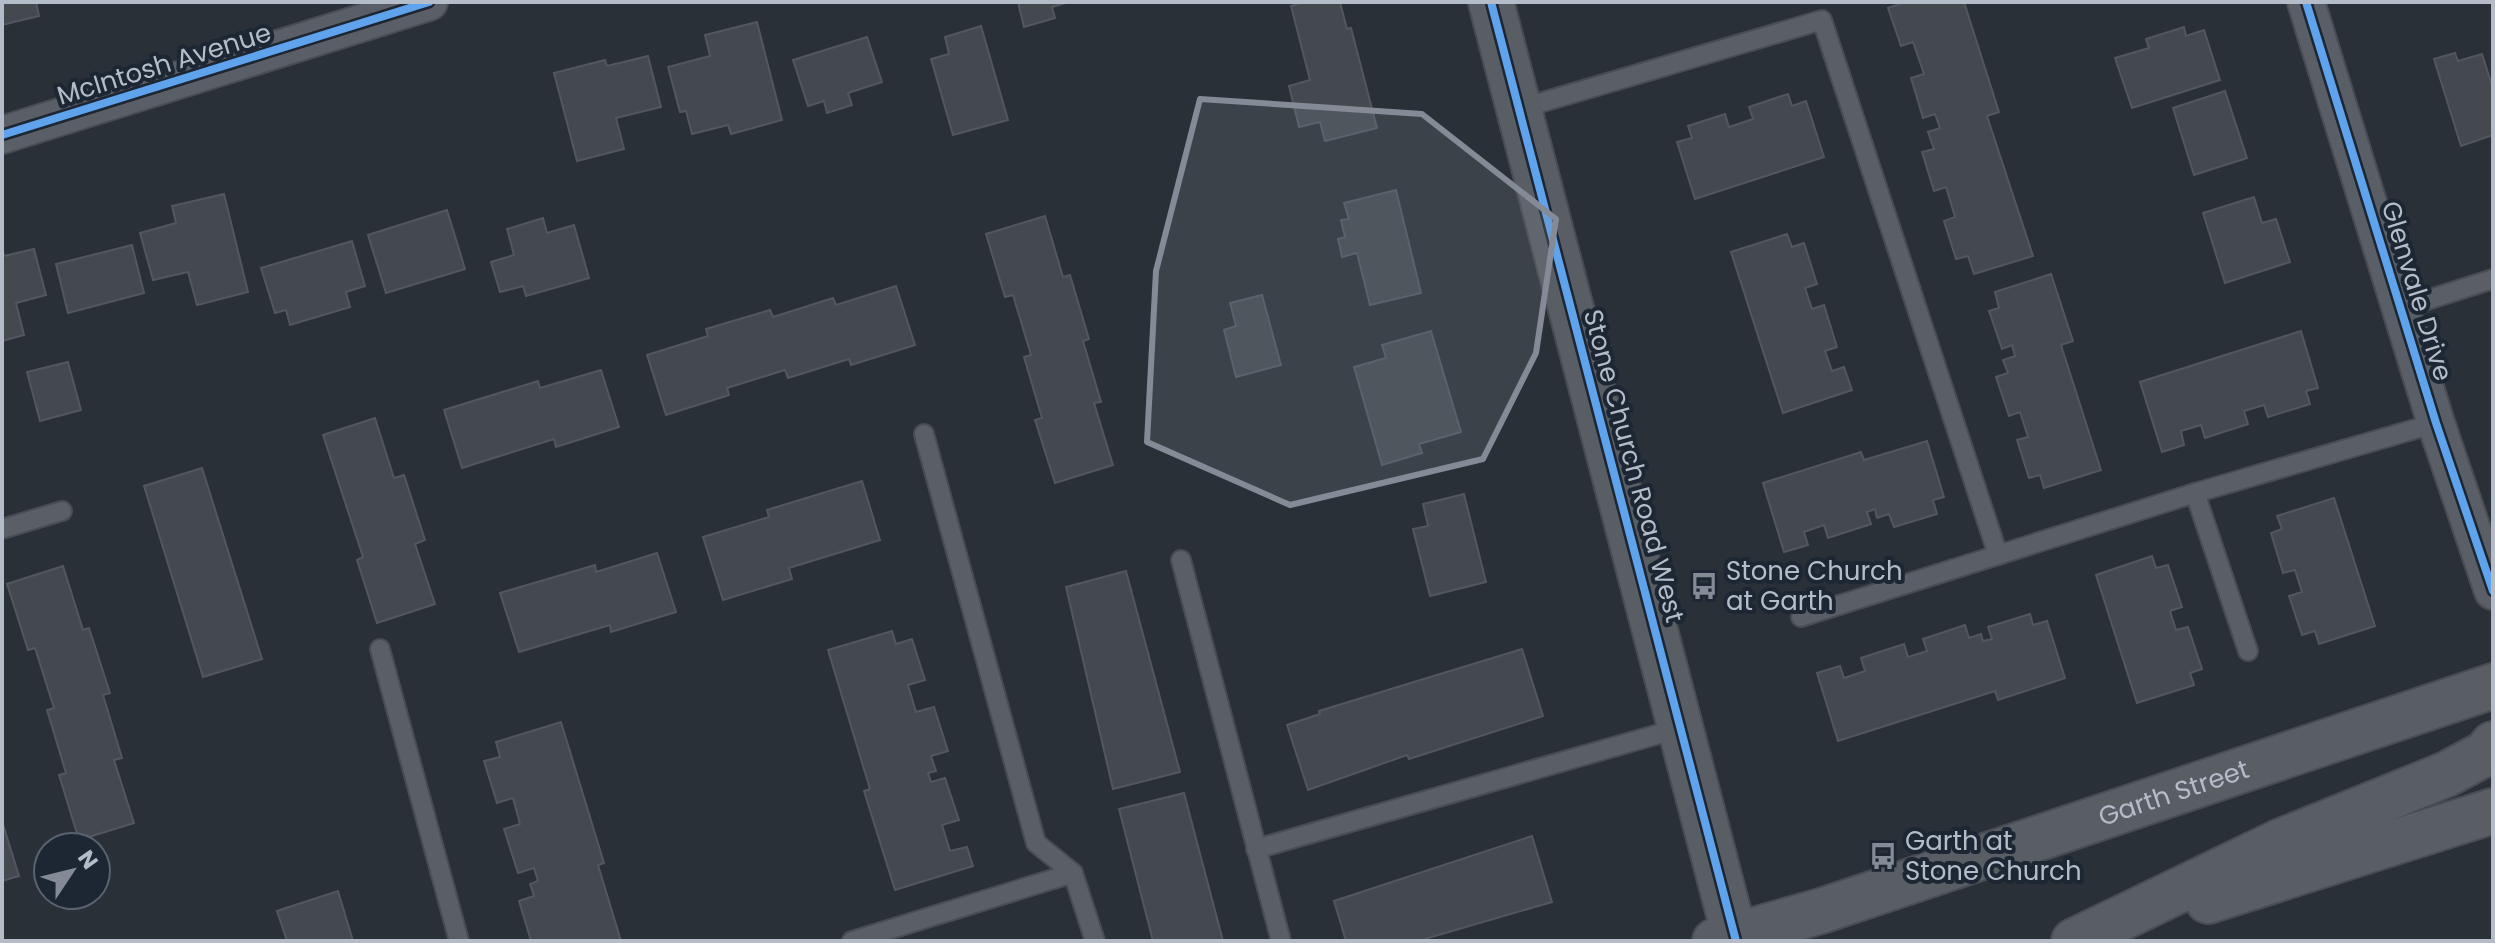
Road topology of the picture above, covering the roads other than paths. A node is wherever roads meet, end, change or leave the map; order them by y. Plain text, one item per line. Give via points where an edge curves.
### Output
1 (429, 2) edge
2 (1491, 2) edge
3 (2316, 5) edge
4 (1519, 109) junction
5 (2, 135) edge
6 (2493, 279) edge
7 (2402, 308) junction
8 (2436, 423) junction
9 (924, 434) dead end
10 (2195, 493) junction
11 (62, 511) dead end
12 (2, 529) edge
13 (1998, 555) junction
14 (1181, 560) dead end
15 (2493, 591) edge
16 (1801, 617) dead end
17 (380, 649) dead end
18 (2248, 651) dead end
19 (2493, 686) edge
20 (1681, 727) junction
21 (2493, 744) edge
22 (2493, 811) edge
23 (1256, 849) junction
24 (1073, 873) junction
25 (1728, 939) edge
26 (459, 941) edge
27 (852, 941) edge
28 (1095, 941) edge
29 (1281, 941) edge
30 (2074, 941) edge
31 (2084, 941) edge

1 - 5 street, McIntosh Avenue
2 - 4 main road, Stone Church Road West
3 - 7 street, Glenvale Drive
4 - 13 lane via 1822,20
4 - 20 main road, Stone Church Road West
6 - 7 lane
7 - 8 street, Glenvale Drive
8 - 10 lane
8 - 15 street, Glenvale Drive
9 - 24 lane via 1036,843
10 - 13 lane
10 - 18 lane
11 - 12 lane
13 - 16 lane
14 - 23 lane
17 - 26 lane
19 - 25 main road, Garth Street
20 - 23 lane
20 - 25 main road, Stone Church Road West
21 - 30 main road via 2447,774 2279,842
22 - 31 main road
23 - 29 lane
24 - 27 lane
24 - 28 lane

